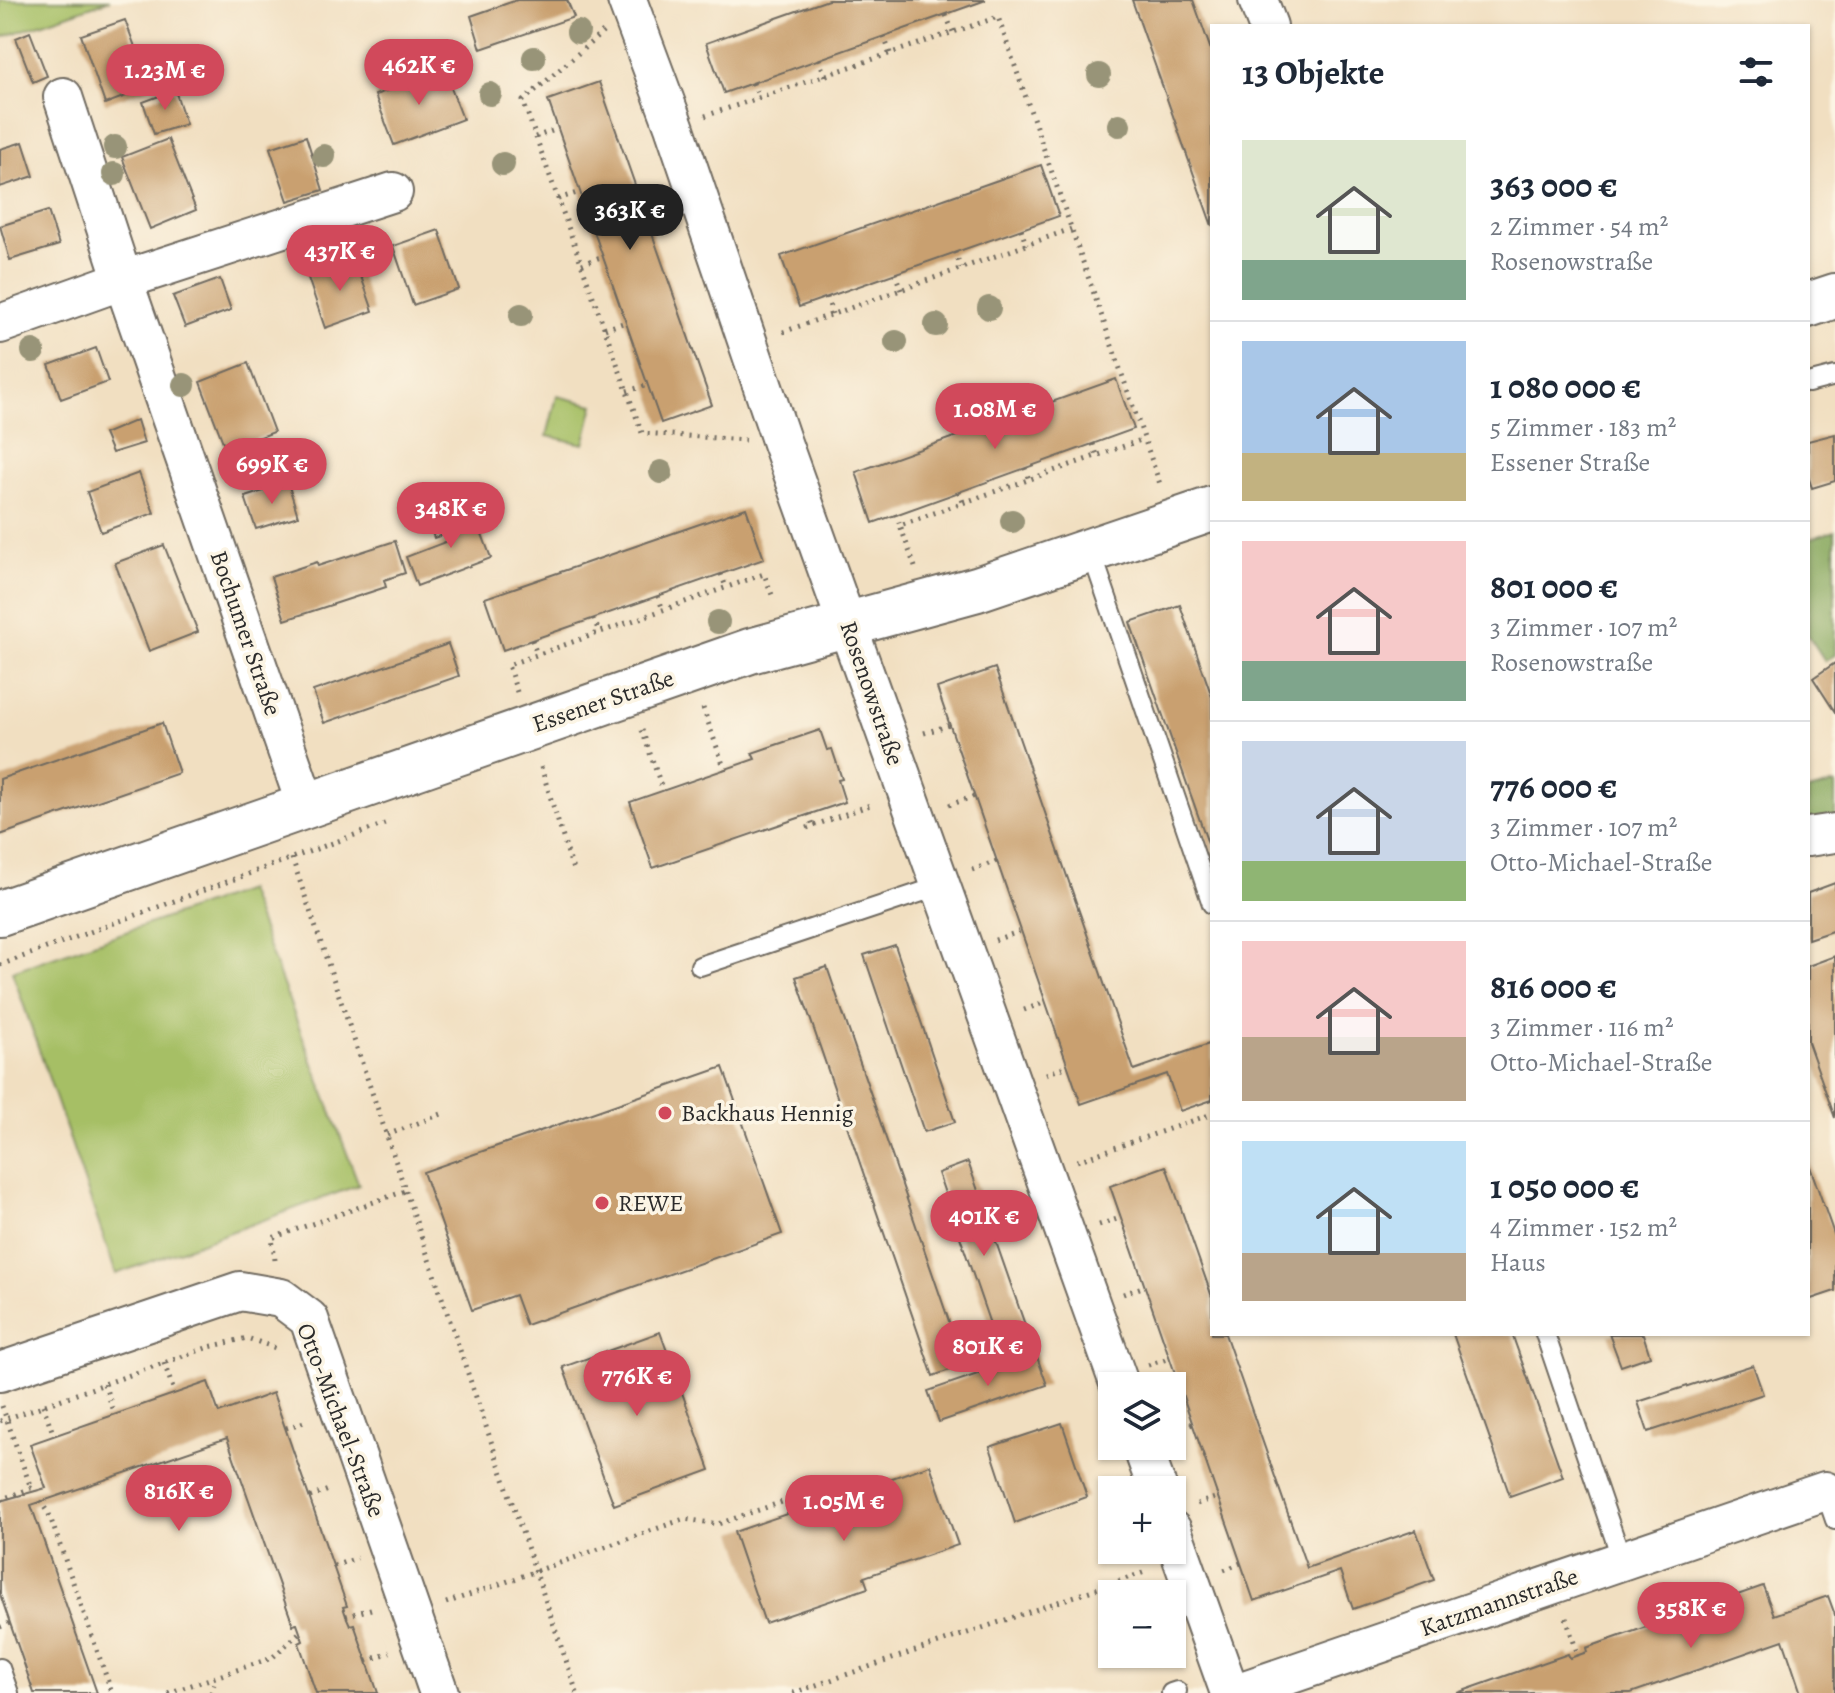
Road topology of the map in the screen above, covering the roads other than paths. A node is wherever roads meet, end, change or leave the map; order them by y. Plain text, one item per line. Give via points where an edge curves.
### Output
1 (1258, 0) edge
2 (629, 4) edge
3 (1267, 24) edge
4 (63, 97) dead end
5 (393, 192) dead end
6 (123, 280) junction
7 (1835, 296) edge
8 (1810, 304) edge
9 (0, 324) edge
10 (1835, 376) edge
11 (1810, 382) edge
12 (1192, 515) edge
13 (1091, 551) junction
14 (848, 623) junction
15 (306, 805) junction
16 (1835, 833) edge
17 (1810, 837) edge
18 (940, 886) junction
19 (1210, 898) edge
20 (0, 913) edge
21 (700, 966) dead end
22 (1546, 1336) edge
23 (0, 1372) edge
24 (1115, 1372) edge
25 (1830, 1506) edge
26 (1622, 1560) junction
27 (1185, 1564) edge
28 (0, 1668) edge
29 (9, 1693) edge
30 (439, 1693) edge
31 (1233, 1693) edge

1 - 3 street
2 - 14 street, Rosenowstraße
4 - 6 street, Bochumer Straße
5 - 6 street
6 - 9 street
6 - 15 street, Bochumer Straße
7 - 8 main road
10 - 11 lane
12 - 13 main road, Essener Straße
13 - 14 main road, Essener Straße via 929,604
13 - 19 lane
14 - 15 main road, Essener Straße via 750,651 535,747
14 - 18 street, Rosenowstraße
15 - 20 main road, Essener Straße
16 - 17 street
18 - 21 lane
18 - 24 street, Rosenowstraße
22 - 26 lane
23 - 30 street, Otto-Michael-Straße via 240,1291 281,1298 309,1319 398,1623
25 - 26 street, Katzmannstraße
26 - 31 street, Katzmannstraße
27 - 31 street
28 - 29 lane

